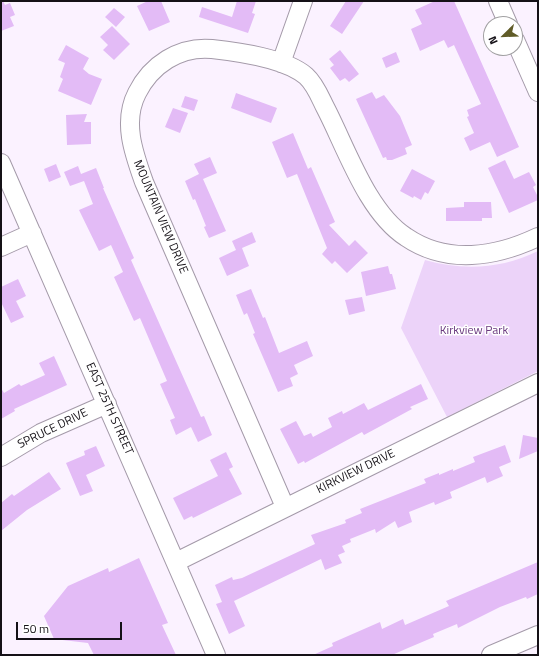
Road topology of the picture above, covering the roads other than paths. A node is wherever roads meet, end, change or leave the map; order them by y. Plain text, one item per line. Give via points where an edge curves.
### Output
1 (304, 1) edge
2 (498, 1) edge
3 (505, 16) edge
4 (522, 56) edge
5 (281, 63) junction
6 (538, 92) edge
7 (1, 163) edge
8 (32, 233) junction
9 (538, 237) edge
10 (1, 247) edge
11 (538, 383) edge
12 (107, 404) junction
13 (1, 457) edge
14 (285, 507) junction
15 (176, 562) junction
16 (538, 635) edge
17 (216, 655) edge
18 (491, 655) edge

1 - 5 street
2 - 3 street
4 - 6 street
5 - 9 street, MOUNTAIN VIEW DRIVE via 305,76 313,84 362,184 374,203 405,237 446,254 470,256 500,252
5 - 14 street, MOUNTAIN VIEW DRIVE via 257,56 206,48 186,51 169,58 148,76 132,103 130,139 144,182
7 - 8 street, EAST 25TH STREET
8 - 10 street
8 - 12 street, EAST 25TH STREET
11 - 14 street, KIRKVIEW DRIVE
12 - 13 street, SPRUCE DRIVE via 41,433
12 - 15 street, EAST 25TH STREET
14 - 15 street, KIRKVIEW DRIVE
15 - 17 street, EAST 25TH STREET
16 - 18 street

